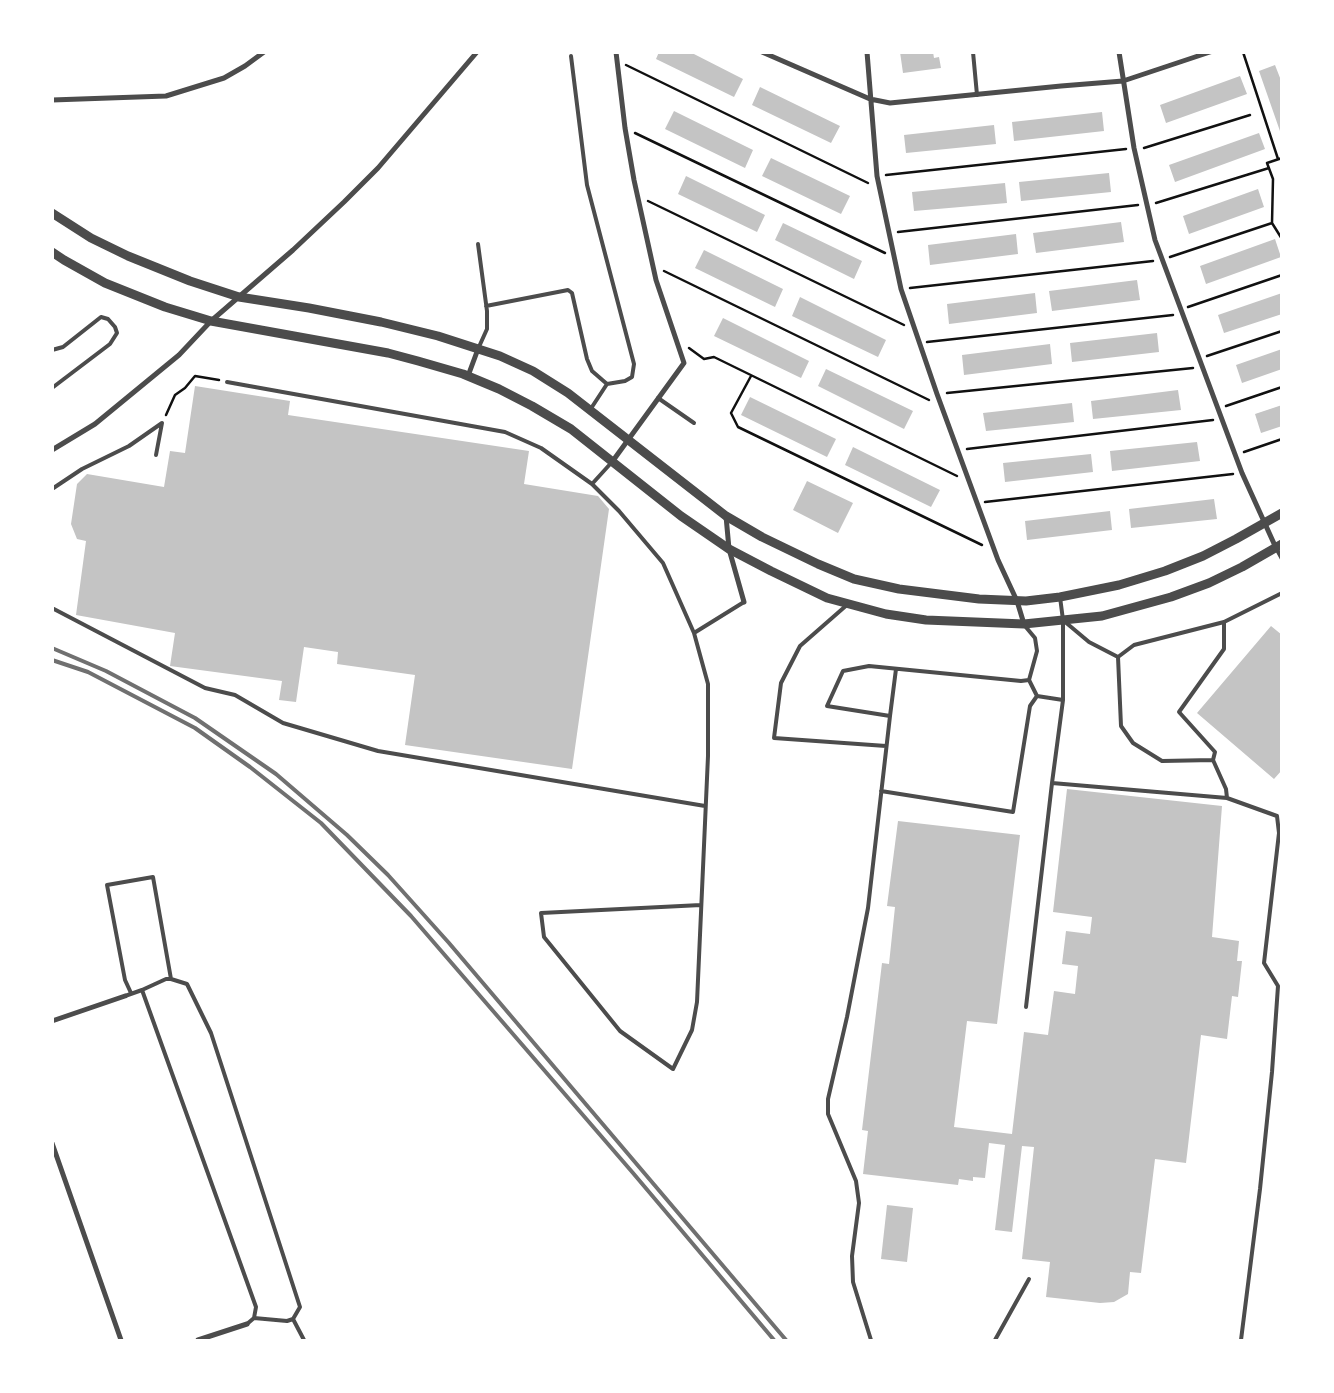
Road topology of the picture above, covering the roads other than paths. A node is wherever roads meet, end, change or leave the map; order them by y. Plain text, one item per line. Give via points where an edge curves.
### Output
1 (264, 52) edge
2 (477, 52) edge
3 (616, 52) edge
4 (762, 52) edge
5 (867, 52) edge
6 (973, 52) edge
7 (1119, 52) edge
8 (1210, 52) edge
9 (571, 56) dead end
10 (1123, 82) junction
11 (977, 96) junction
12 (870, 99) junction
13 (52, 100) edge
14 (52, 213) edge
15 (478, 244) dead end
16 (52, 252) edge
17 (239, 297) junction
18 (486, 306) junction
19 (211, 321) junction
20 (478, 349) junction
21 (52, 350) edge
22 (468, 376) junction
23 (227, 382) road end
24 (607, 384) junction
25 (52, 388) edge
26 (658, 398) junction
27 (590, 410) junction
28 (694, 423) dead end
29 (628, 440) junction
30 (52, 450) edge
31 (156, 455) dead end
32 (612, 462) junction
33 (592, 484) junction
34 (52, 489) edge
35 (1282, 513) edge
36 (726, 516) junction
37 (1265, 523) junction
38 (1279, 546) edge
39 (729, 549) junction
40 (1282, 559) edge
41 (1282, 593) edge
42 (1060, 597) junction
43 (1017, 601) junction
44 (744, 602) joint
45 (848, 604) junction
46 (52, 608) edge
47 (1063, 620) junction
48 (1224, 622) junction
49 (1024, 624) junction
50 (694, 633) junction
51 (1118, 657) junction
52 (896, 669) junction
53 (1029, 680) junction
54 (1037, 696) junction
55 (1063, 700) junction
56 (890, 716) junction
57 (886, 746) junction
58 (1213, 760) junction
59 (1052, 783) junction
60 (881, 791) junction
61 (1227, 798) junction
62 (705, 806) junction
63 (701, 905) junction
64 (171, 979) junction
65 (142, 990) junction
66 (131, 994) junction
67 (125, 996) joint
68 (1026, 1007) dead end
69 (52, 1021) edge
70 (52, 1143) edge
71 (1029, 1279) dead end
72 (254, 1318) junction
73 (294, 1318) junction
74 (247, 1324) joint
75 (121, 1340) edge
76 (198, 1340) edge
77 (304, 1340) edge
78 (871, 1340) edge
79 (995, 1340) edge
80 (1241, 1340) edge

1 - 13 street via 224,78 166,96
2 - 17 street via 378,168
3 - 26 street via 637,196 656,280 684,363
4 - 12 street
5 - 12 street
6 - 11 lane
7 - 10 street
8 - 10 street
9 - 24 lane via 587,185 634,364 632,376 625,381
10 - 11 street
10 - 37 street via 1134,148 1161,260 1242,473
11 - 12 street via 890,103
12 - 43 street via 878,188 901,289 977,503
14 - 17 street via 91,238 128,256
15 - 18 lane
16 - 19 street via 132,295
17 - 19 street
17 - 20 street via 381,322
18 - 20 lane via 487,329
18 - 24 lane via 568,290 572,293 587,359 592,371
19 - 22 street via 388,353
19 - 30 street via 179,355 95,424
20 - 22 street
20 - 27 street via 533,371
21 - 25 lane via 63,347 101,317 115,327 117,333 110,344
22 - 32 street via 499,389 571,429
23 - 33 lane via 505,432 541,448
24 - 27 lane
26 - 28 lane
26 - 29 street
27 - 29 street
29 - 32 street
29 - 36 street
31 - 34 lane via 162,423 129,446 82,469
32 - 33 lane
32 - 39 street
33 - 50 lane via 663,563
35 - 37 street
36 - 39 street
36 - 43 street via 762,537 854,579 940,595
37 - 38 street
37 - 42 street via 1203,556 1165,571 1119,585
38 - 40 lane
38 - 47 street via 1209,583 1171,597 1102,616
39 - 44 street
39 - 45 street via 827,598
41 - 48 lane
42 - 43 street
42 - 47 lane
43 - 49 street
44 - 50 lane
45 - 49 street via 926,620
45 - 57 lane via 800,646 781,683 774,738
46 - 62 lane via 205,688 235,695 283,723 378,751
47 - 49 street
47 - 51 lane via 1089,642
47 - 55 lane
48 - 51 lane via 1134,645
48 - 58 lane via 1224,649 1179,712 1215,752
49 - 53 lane via 1035,638 1037,651
50 - 62 lane via 708,684
51 - 58 lane via 1121,726 1133,743 1162,761
52 - 53 lane
52 - 56 lane
52 - 56 lane via 869,666 843,672 827,706
53 - 54 lane
54 - 55 lane
54 - 60 lane via 1030,706 1013,812
55 - 59 lane
56 - 57 lane
57 - 60 lane
58 - 61 lane via 1226,788
59 - 61 lane
59 - 68 lane
60 - 78 lane via 868,908 828,1099 828,1114 856,1181 859,1203 852,1256 853,1282
61 - 80 lane via 1277,816 1279,834 1264,963 1278,986 1272,1072
62 - 63 lane
63 - 63 lane via 697,1002 692,1030 673,1069 614,1024 544,937 541,913
64 - 65 lane
64 - 66 lane via 152,877 106,885 125,980
64 - 73 lane via 187,984 211,1033 300,1307
65 - 66 lane
65 - 72 lane via 256,1307
66 - 67 lane
67 - 69 street
70 - 75 street
71 - 79 lane
72 - 73 lane via 287,1321
72 - 74 lane
73 - 77 lane
74 - 76 street

